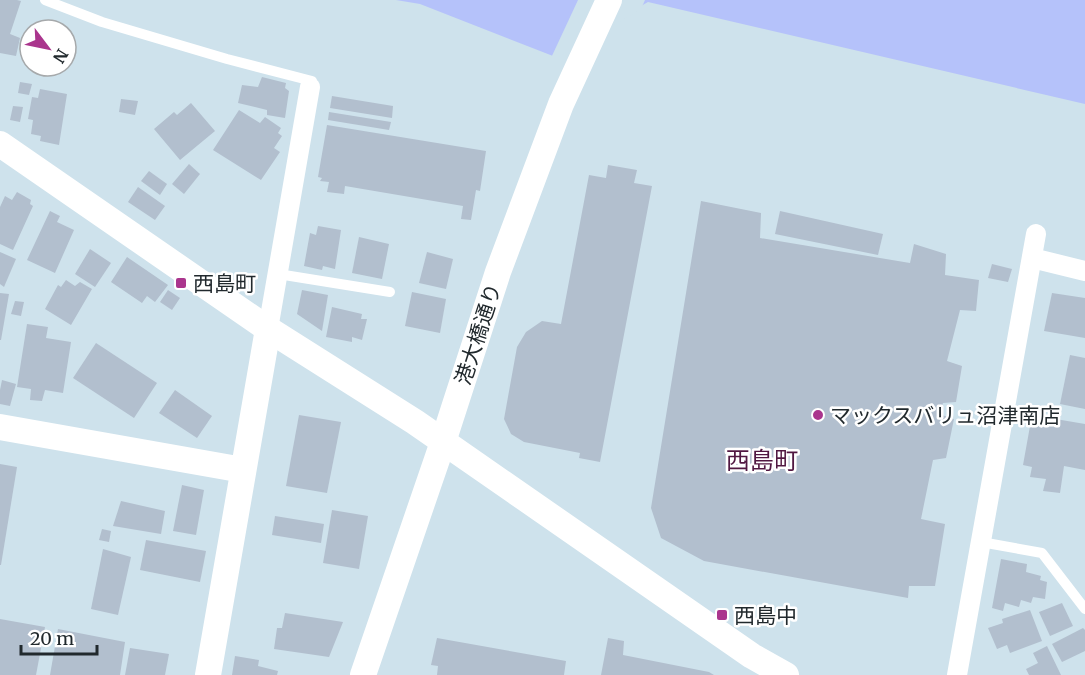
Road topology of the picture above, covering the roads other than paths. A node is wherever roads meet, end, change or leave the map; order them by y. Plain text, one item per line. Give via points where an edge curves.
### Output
1 (45, 0) edge
2 (609, 0) edge
3 (310, 87) joint
4 (0, 144) edge
5 (1036, 234) dead end
6 (1032, 258) junction
7 (1085, 271) edge
8 (278, 274) junction
9 (390, 292) dead end
10 (268, 329) junction
11 (0, 427) edge
12 (443, 442) junction
13 (243, 470) junction
14 (981, 542) junction
15 (1085, 609) edge
16 (208, 675) edge
17 (363, 675) edge
18 (786, 675) edge
19 (957, 675) edge

1 - 3 lane via 111,25 312,81
2 - 12 street, 港大橋通り via 561,104 498,272
3 - 8 street
4 - 10 street
5 - 6 street
6 - 7 street
6 - 14 street
8 - 9 lane
8 - 10 street
10 - 12 street
10 - 13 street
11 - 13 street
12 - 17 street, 港大橋通り
12 - 18 street via 752,656
13 - 16 street
14 - 15 lane via 1042,553
14 - 19 street

